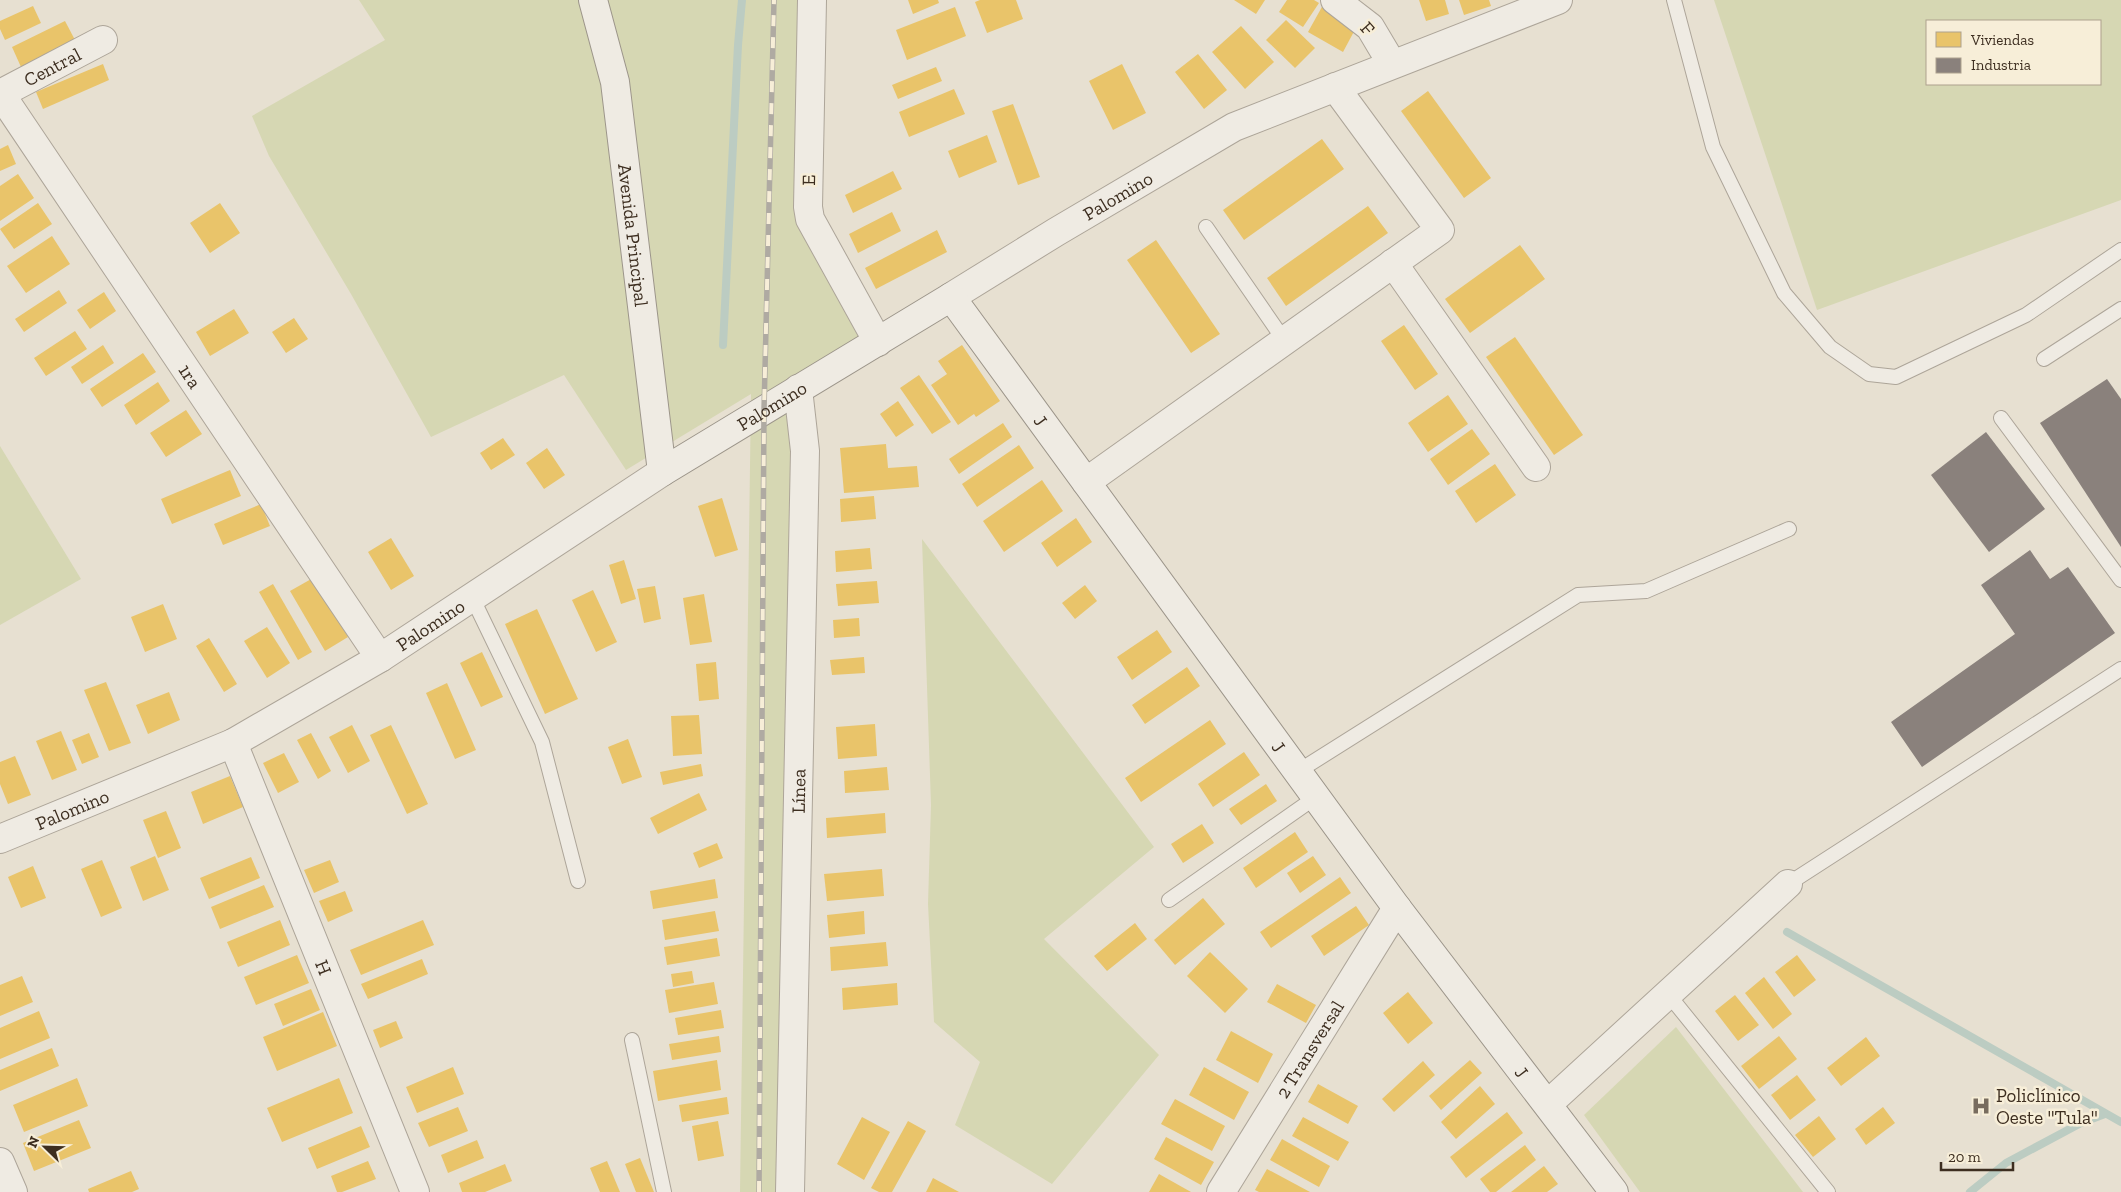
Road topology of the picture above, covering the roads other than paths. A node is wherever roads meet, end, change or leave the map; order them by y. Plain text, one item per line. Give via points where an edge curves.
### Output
1 (593, 0) edge
2 (812, 0) edge
3 (1335, 0) edge
4 (1558, 0) edge
5 (1674, 0) edge
6 (1521, 6) edge
7 (103, 40) dead end
8 (1392, 64) junction
9 (1335, 87) junction
10 (0, 94) edge
11 (1206, 227) dead end
12 (2121, 250) edge
13 (1393, 263) junction
14 (951, 298) junction
15 (2121, 309) edge
16 (1284, 340) junction
17 (878, 342) junction
18 (2044, 359) dead end
19 (798, 389) junction
20 (2001, 418) dead end
21 (1536, 467) dead end
22 (662, 472) junction
23 (1086, 482) junction
24 (1789, 529) dead end
25 (2121, 580) edge
26 (472, 597) junction
27 (380, 658) junction
28 (2121, 670) edge
29 (233, 743) junction
30 (1297, 772) junction
31 (1316, 797) junction
32 (0, 839) edge
33 (578, 881) dead end
34 (1788, 884) joint
35 (1169, 900) dead end
36 (1397, 908) junction
37 (1668, 994) junction
38 (632, 1040) dead end
39 (1548, 1104) junction
40 (0, 1162) edge
41 (13, 1192) edge
42 (416, 1192) edge
43 (664, 1192) edge
44 (790, 1192) edge
45 (1221, 1192) edge
46 (1614, 1192) edge
47 (1828, 1192) edge

1 - 22 street, Avenida Principal via 615,82
2 - 17 street, E via 810,220
3 - 8 street, F via 1370,27
4 - 6 street, Palomino
5 - 12 lane via 1713,147 1784,293 1830,347 1869,374 1896,376 2026,315
6 - 8 street, Palomino
7 - 10 street, Central
8 - 9 street, Palomino
9 - 13 street via 1440,230
9 - 14 street, Palomino via 1234,127
10 - 27 street, 1ra
11 - 16 lane
13 - 16 street
13 - 21 street
14 - 17 street, Palomino
14 - 23 street, J
15 - 18 lane
16 - 23 street
17 - 19 street, Palomino
19 - 22 street, Palomino
19 - 44 street, Línea via 805,451
20 - 25 lane
22 - 26 street, Palomino
23 - 30 street, J
24 - 30 lane via 1646,591 1578,595
26 - 27 street, Palomino
26 - 33 lane via 542,742
27 - 29 street, Palomino
28 - 34 lane
29 - 32 street, Palomino
29 - 42 street, H
30 - 31 street, J
31 - 35 lane
31 - 36 street, J
34 - 37 street
36 - 39 street, J
36 - 45 street, 2 Transversal
37 - 39 street
37 - 47 lane
38 - 43 lane
39 - 46 street, J
40 - 41 street

